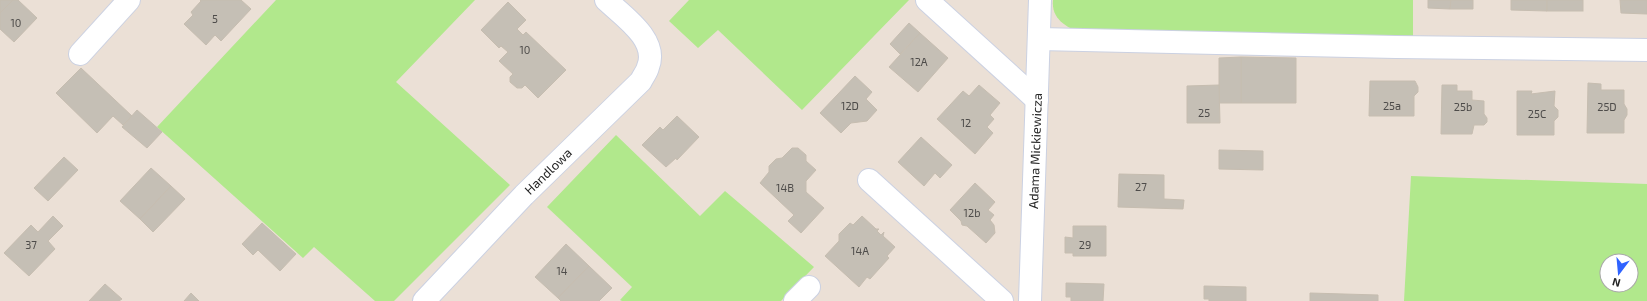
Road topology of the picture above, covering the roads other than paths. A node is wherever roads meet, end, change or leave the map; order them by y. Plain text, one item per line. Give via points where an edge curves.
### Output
1 (129, 0) edge
2 (606, 0) edge
3 (927, 0) edge
4 (1040, 0) edge
5 (1039, 39) junction
6 (1647, 50) edge
7 (80, 54) dead end
8 (1037, 100) junction
9 (869, 180) dead end
10 (424, 301) edge
11 (1002, 301) edge
12 (1030, 301) edge

1 - 7 street
2 - 10 street, Handlowa via 648,44 649,66 641,81 524,195
3 - 8 street
4 - 5 street, Adama Mickiewicza
5 - 6 street
5 - 8 street, Adama Mickiewicza
8 - 12 street, Adama Mickiewicza
9 - 11 street

